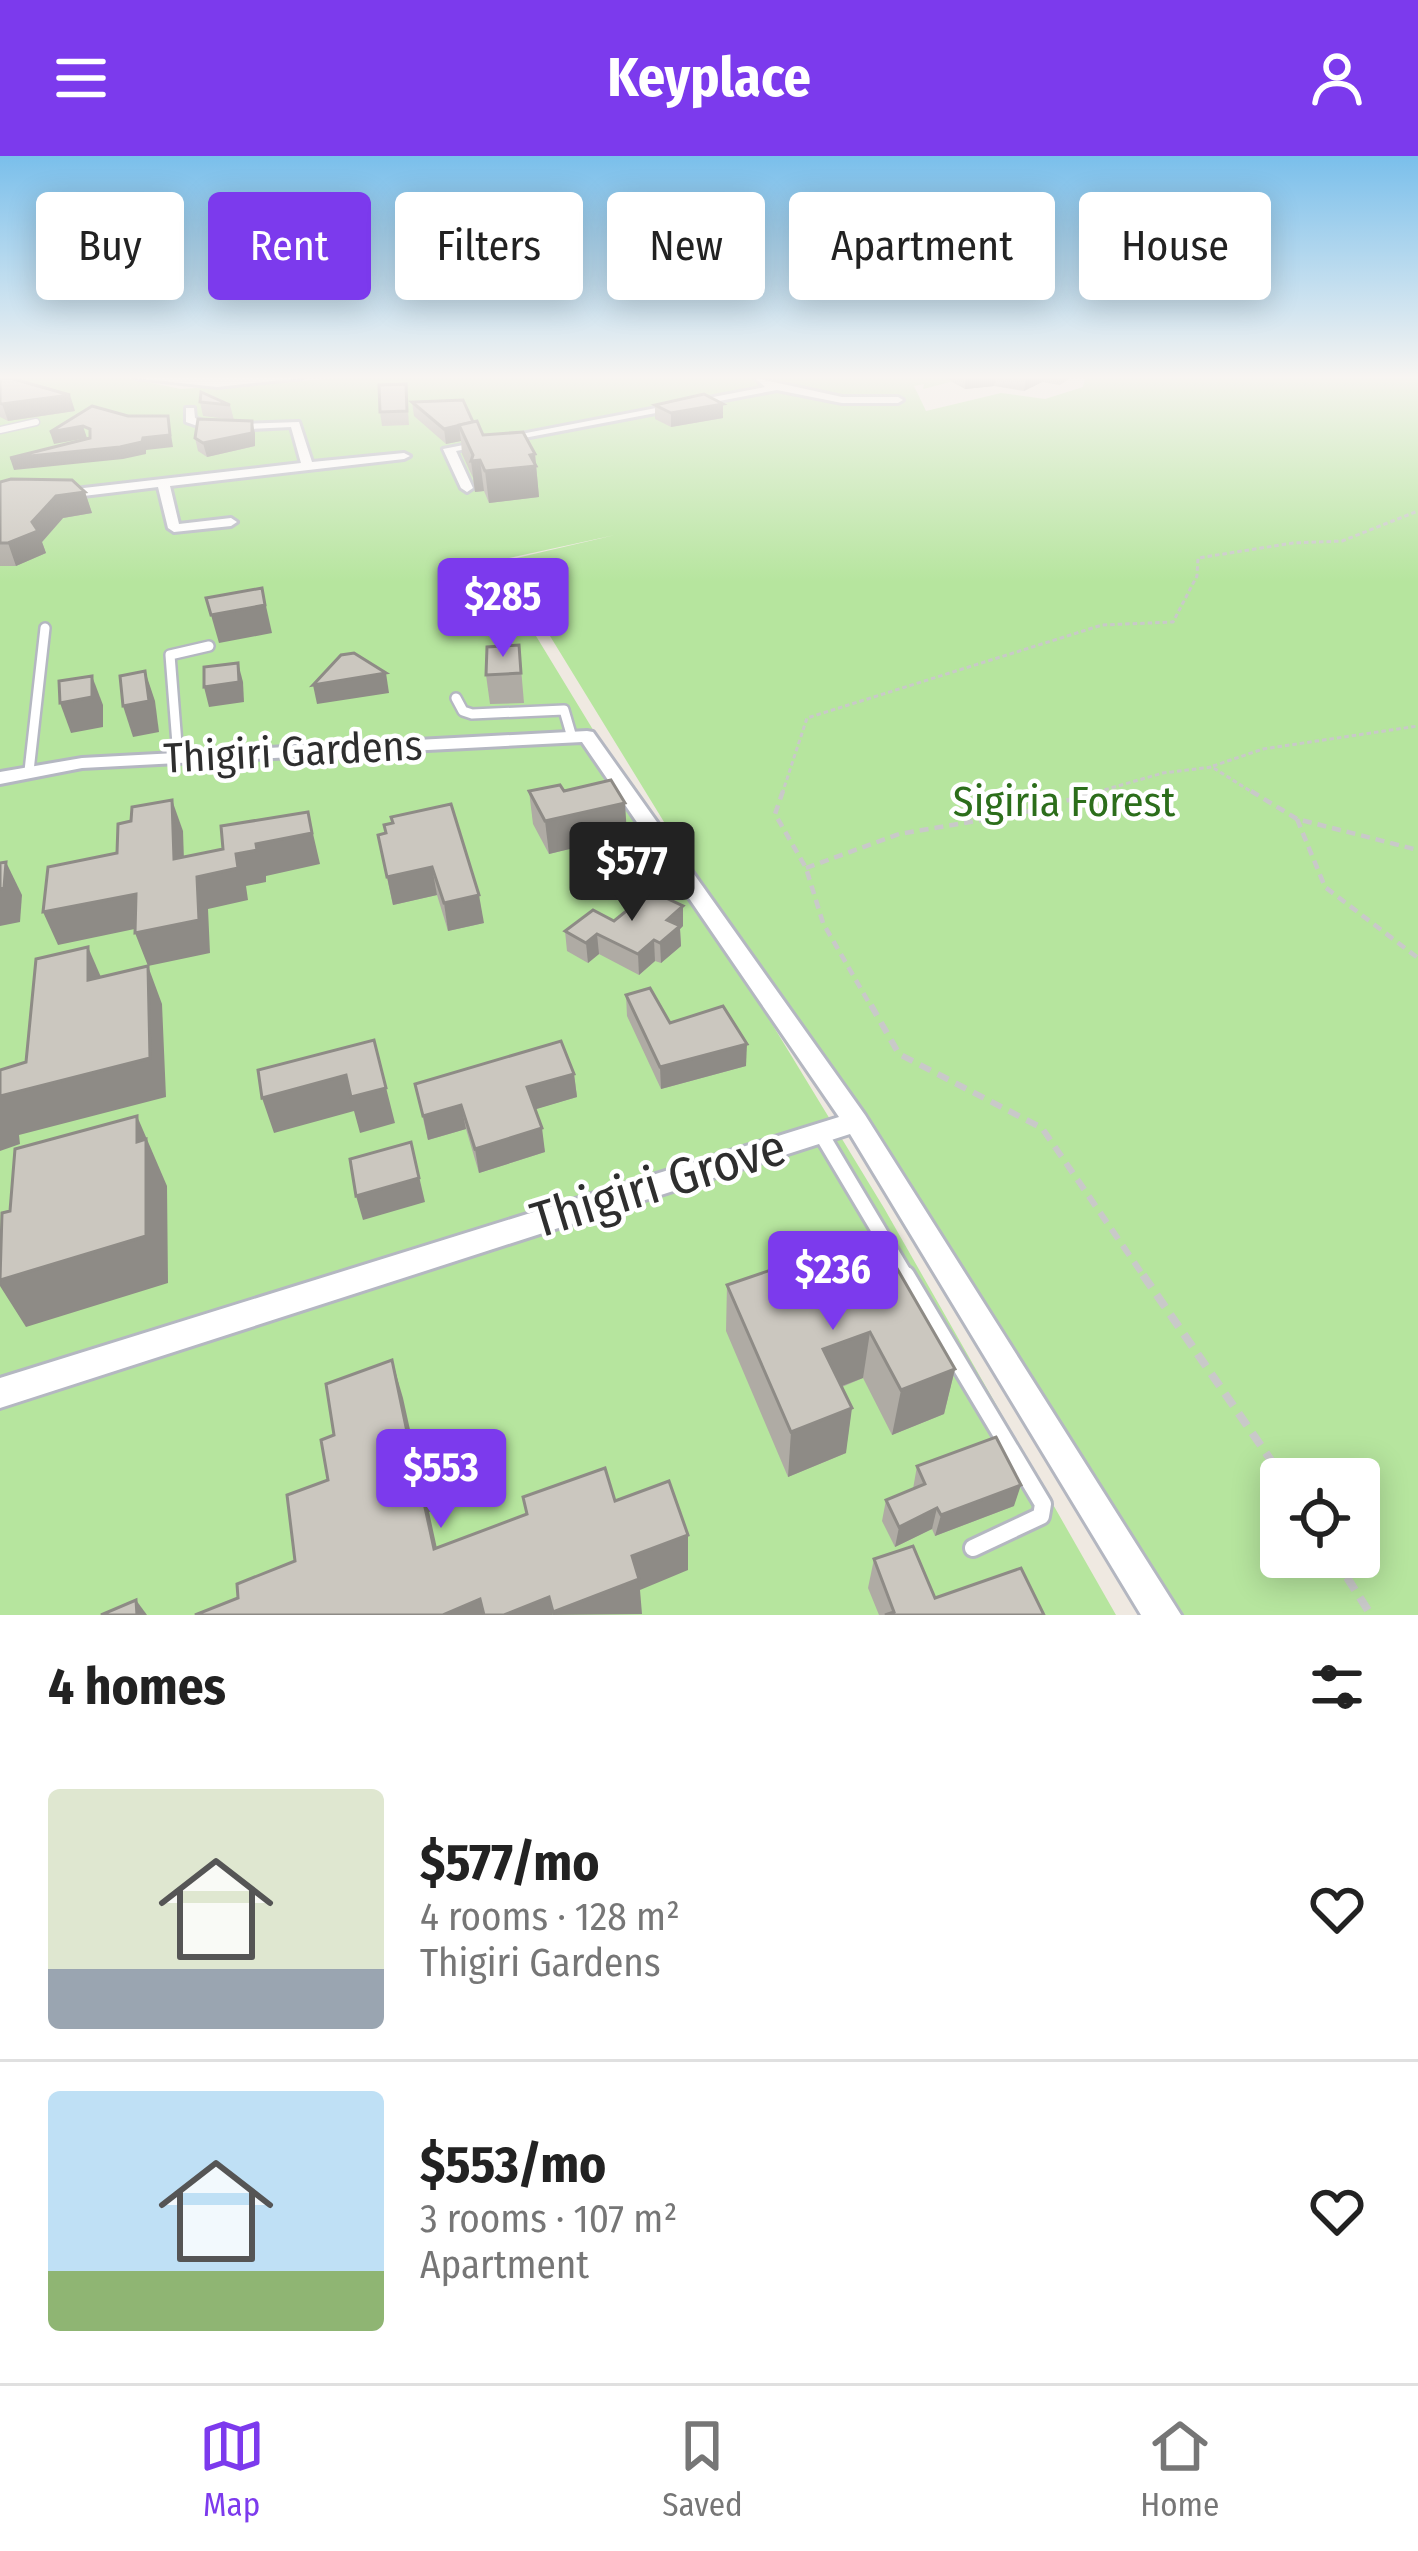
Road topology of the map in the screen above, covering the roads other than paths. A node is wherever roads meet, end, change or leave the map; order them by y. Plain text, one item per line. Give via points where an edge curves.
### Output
1 (301, 446) edge
2 (454, 446) edge
3 (404, 456) dead end
4 (307, 466) junction
5 (177, 467) dead end
6 (157, 484) junction
7 (467, 488) dead end
8 (0, 490) edge
9 (231, 522) dead end
10 (45, 628) dead end
11 (209, 646) dead end
12 (456, 698) dead end
13 (579, 735) junction
14 (178, 758) junction
15 (29, 771) junction
16 (0, 778) edge
17 (856, 1122) junction
18 (820, 1132) junction
19 (0, 1393) edge
20 (973, 1548) dead end
21 (1162, 1615) edge

1 - 4 street
2 - 7 street via 448,452
3 - 4 street
4 - 6 street
5 - 6 street
6 - 8 street via 58,494
6 - 9 street via 174,528
10 - 15 lane
11 - 14 lane via 170,655
12 - 13 lane via 467,713 564,710
13 - 14 street, Thigiri Gardens
13 - 17 street
14 - 15 street, Thigiri Gardens
15 - 16 street, Thigiri Gardens
17 - 18 street
17 - 21 street
18 - 19 street, Thigiri Grove
18 - 20 lane, Thigiri Grove via 1042,1504 1041,1516

